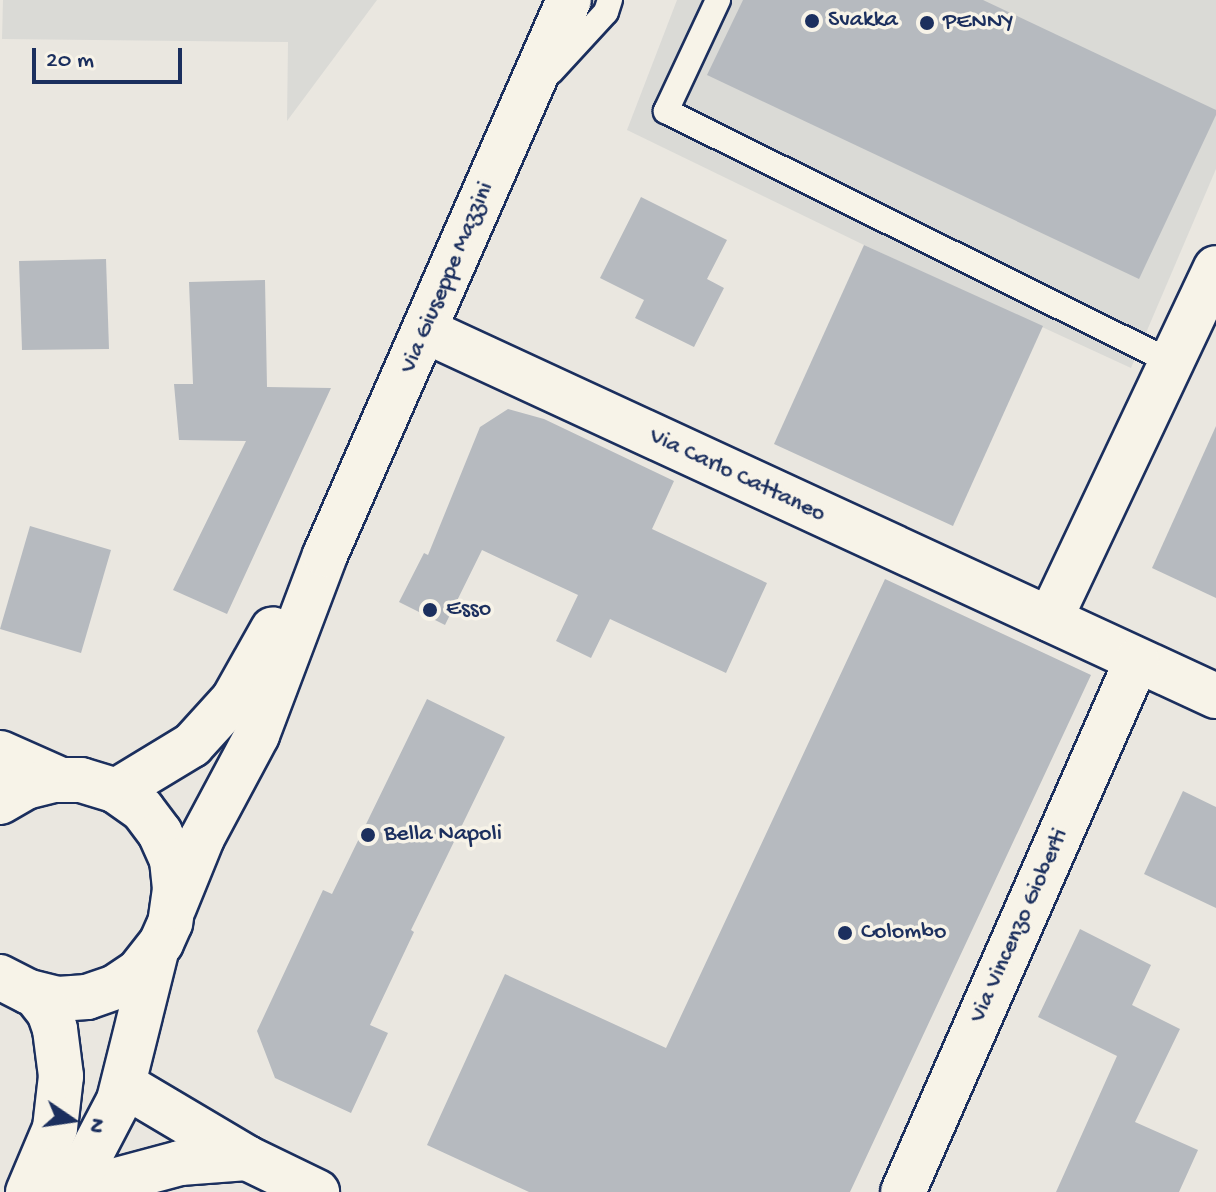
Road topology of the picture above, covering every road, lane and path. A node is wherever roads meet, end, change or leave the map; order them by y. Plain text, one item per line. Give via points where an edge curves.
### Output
1 (569, 0) edge
2 (610, 0) edge
3 (718, 0) edge
4 (525, 100) junction
5 (1216, 268) edge
6 (426, 331) junction
7 (1171, 362) junction
8 (325, 555) junction
9 (1050, 619) junction
10 (1137, 660) junction
11 (1216, 696) edge
12 (0, 753) edge
13 (59, 779) junction
14 (116, 791) junction
15 (0, 802) edge
16 (174, 907) junction
17 (156, 952) junction
18 (17, 985) edge
19 (124, 1085) junction
20 (247, 1158) junction
21 (28, 1192) edge
22 (72, 1192) edge
23 (317, 1192) edge
24 (903, 1192) edge

1 - 4 street, Via Giuseppe Mazzini
2 - 4 lane via 606,12
3 - 7 lane via 666,111
4 - 6 street, Via Giuseppe Mazzini
5 - 7 street
6 - 8 street, Via Giuseppe Mazzini
6 - 9 street, Via Carlo Cattaneo
7 - 9 street
8 - 14 street, Via Giuseppe Mazzini via 283,611 217,719 192,745
8 - 16 street, Via Giuseppe Mazzini via 257,735 198,847
9 - 10 street, Via Carlo Cattaneo
10 - 11 street, Via Carlo Cattaneo
10 - 24 street, Via Vincenzo Gioberti
12 - 13 street
13 - 14 street
13 - 15 street via 31,785
14 - 16 street via 142,809 164,839 175,877
16 - 17 street, Via Giuseppe Mazzini
17 - 18 street via 127,980 96,995 67,999
17 - 19 street
18 - 21 street via 49,1012 61,1076 55,1128
19 - 20 street
19 - 22 street
20 - 22 street via 180,1163
20 - 23 street

